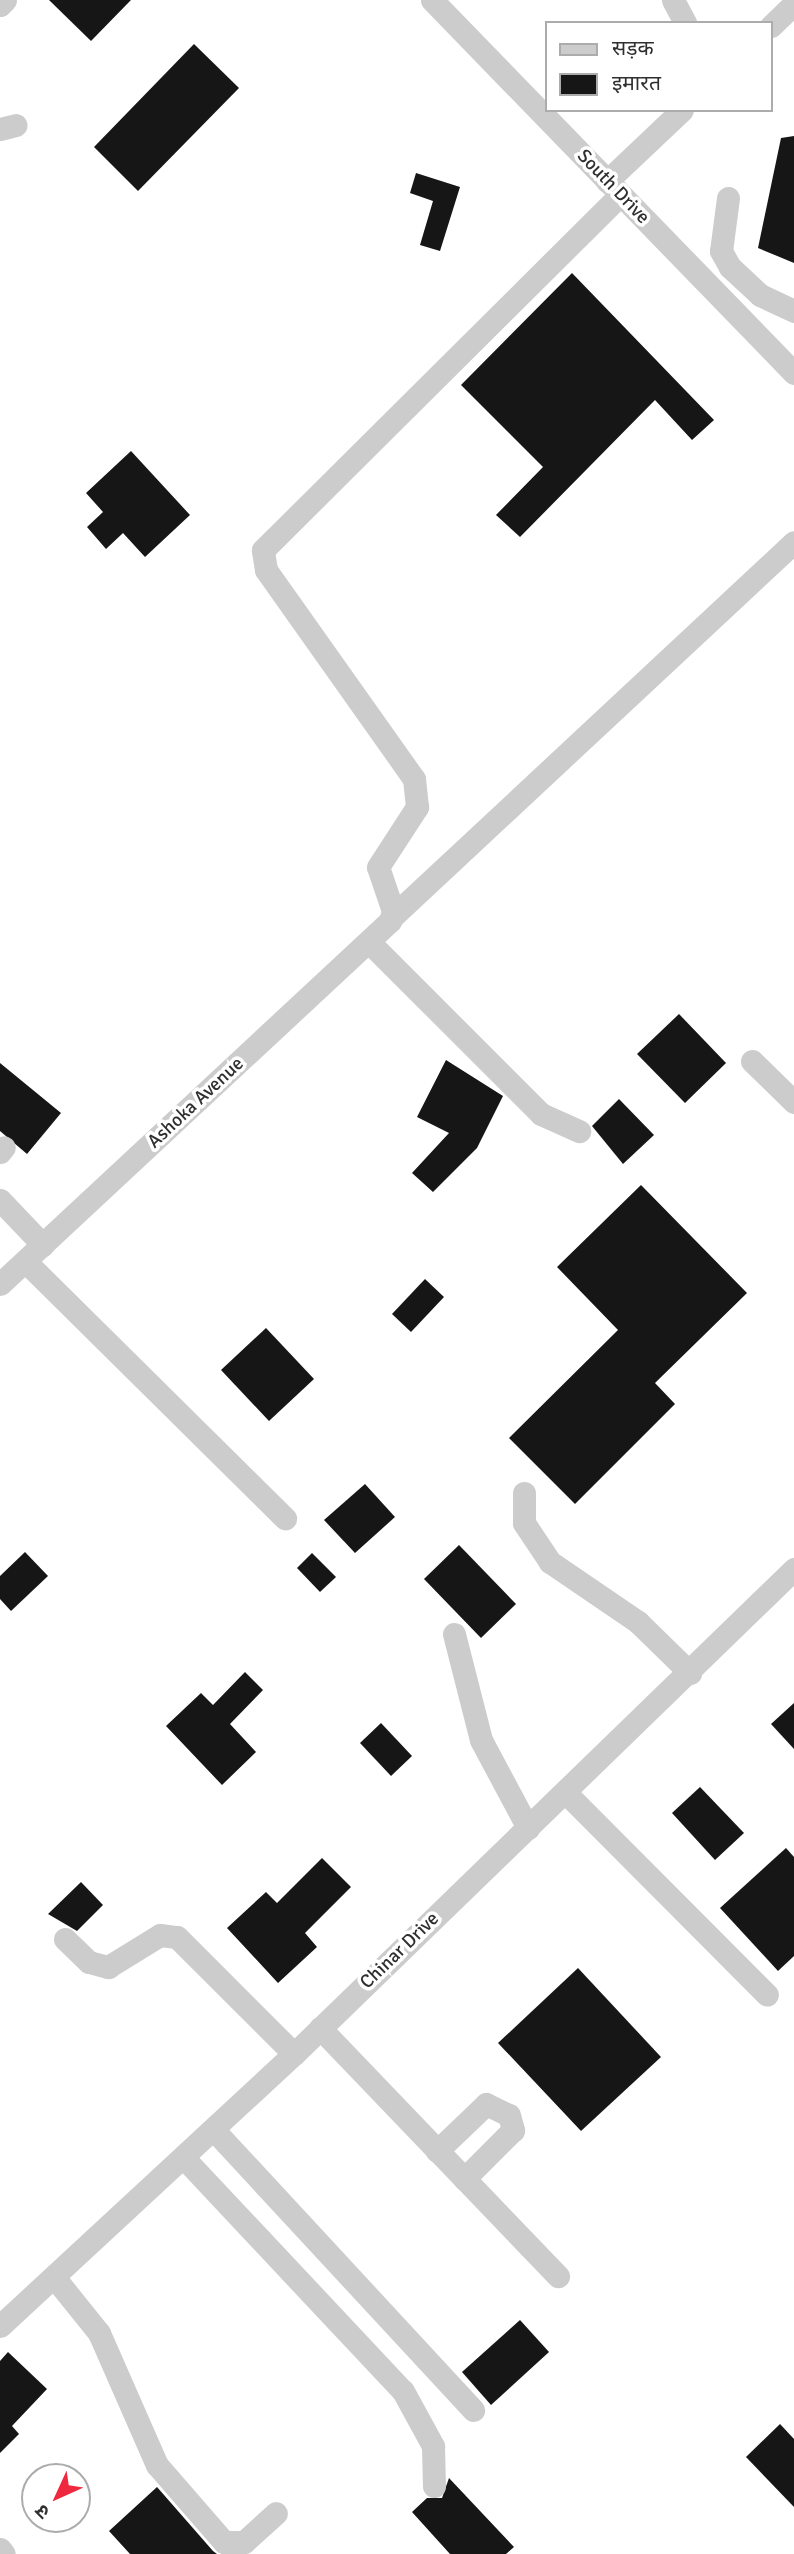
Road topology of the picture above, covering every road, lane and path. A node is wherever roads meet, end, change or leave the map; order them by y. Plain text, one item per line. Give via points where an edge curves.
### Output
1 (5, 0) edge
2 (432, 0) edge
3 (673, 0) edge
4 (794, 4) edge
5 (0, 5) edge
6 (684, 21) edge
7 (773, 24) edge
8 (680, 112) edge
9 (614, 188) junction
10 (728, 198) dead end
11 (794, 311) edge
12 (794, 373) edge
13 (794, 542) edge
14 (392, 918) junction
15 (370, 943) junction
16 (752, 1061) dead end
17 (794, 1102) edge
18 (579, 1131) dead end
19 (0, 1200) edge
20 (43, 1245) junction
21 (25, 1261) junction
22 (0, 1284) edge
23 (524, 1493) dead end
24 (285, 1518) dead end
25 (793, 1573) edge
26 (454, 1634) dead end
27 (690, 1672) junction
28 (565, 1792) junction
29 (528, 1828) junction
30 (65, 1939) dead end
31 (767, 1995) dead end
32 (320, 2028) junction
33 (294, 2054) junction
34 (213, 2129) junction
35 (437, 2151) junction
36 (183, 2157) junction
37 (464, 2179) junction
38 (558, 2276) dead end
39 (54, 2277) junction
40 (0, 2326) edge
41 (473, 2410) dead end
42 (434, 2486) dead end
43 (276, 2513) dead end
44 (0, 2549) edge
45 (4, 2554) edge

1 - 5 street
2 - 9 street, South Drive
3 - 6 street
4 - 7 street
8 - 9 street
9 - 12 street, South Drive
9 - 14 street via 263,550 266,570 414,779 417,807 378,867
10 - 11 street via 721,251 730,267 760,295
13 - 14 street, Ashoka Avenue
14 - 15 street, Ashoka Avenue
15 - 18 street via 541,1114
15 - 20 street, Ashoka Avenue
16 - 17 street
19 - 20 street
20 - 21 street, Ashoka Avenue
21 - 22 street, Ashoka Avenue
21 - 24 street
23 - 27 street via 524,1523 550,1562 638,1622
25 - 27 street, Chinar Drive
26 - 29 street via 481,1740
27 - 28 street, Chinar Drive
28 - 29 street, Chinar Drive
28 - 31 street
29 - 32 street, Chinar Drive
30 - 33 street via 89,1962 108,1967 160,1935 177,1937
32 - 33 street, Chinar Drive
32 - 35 street
33 - 34 street, Chinar Drive
34 - 36 street, Chinar Drive
34 - 41 street
35 - 37 street
35 - 37 street via 486,2104 509,2115 513,2130
36 - 39 street, Chinar Drive
36 - 42 street via 403,2391 433,2446
37 - 38 street
39 - 40 street, Chinar Drive
39 - 43 street via 99,2333 157,2465 224,2542 243,2542
44 - 45 street

